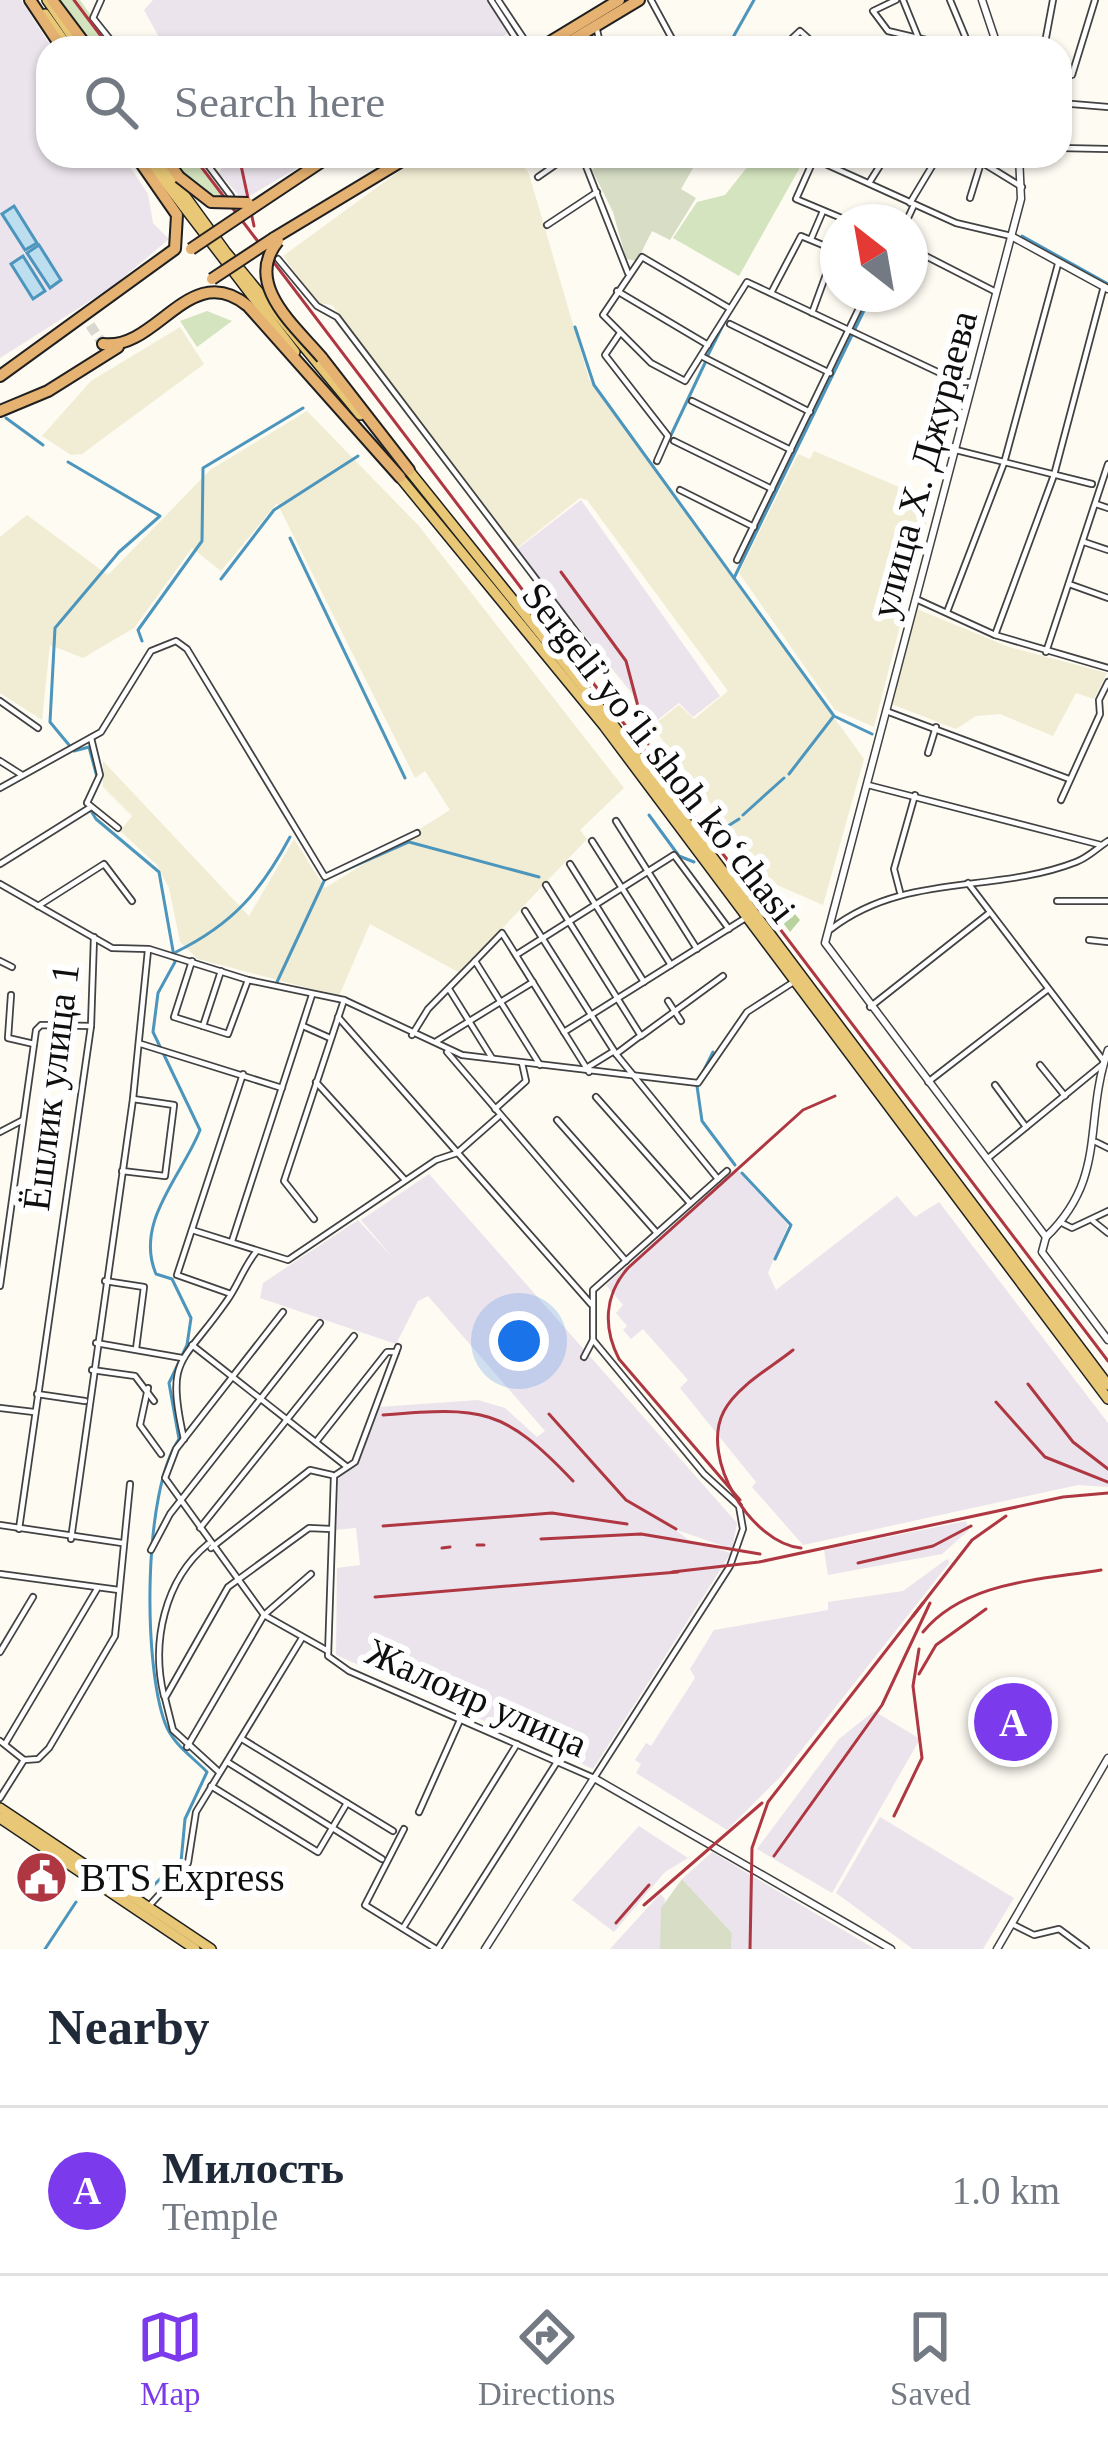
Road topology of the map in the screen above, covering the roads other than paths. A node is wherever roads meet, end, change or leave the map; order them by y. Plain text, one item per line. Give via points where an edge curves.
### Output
1 (32, 0) edge
2 (49, 0) edge
3 (101, 0) edge
4 (495, 0) edge
5 (619, 0) edge
6 (639, 0) edge
7 (651, 0) edge
8 (900, 0) edge
9 (950, 0) edge
10 (982, 0) edge
11 (1053, 0) edge
12 (1095, 0) edge
13 (596, 26) junction
14 (57, 36) edge
15 (75, 36) edge
16 (107, 36) edge
17 (518, 36) edge
18 (560, 36) edge
19 (579, 36) edge
20 (599, 36) edge
21 (670, 36) edge
22 (915, 36) edge
23 (918, 36) edge
24 (965, 36) edge
25 (994, 36) edge
26 (1046, 36) edge
27 (1072, 75) edge
28 (1072, 104) edge
29 (1108, 107) edge
30 (1072, 148) edge
31 (1108, 149) edge
32 (148, 168) edge
33 (150, 168) edge
34 (169, 168) edge
35 (170, 168) edge
36 (209, 168) edge
37 (310, 168) edge
38 (384, 168) edge
39 (390, 168) edge
40 (551, 168) edge
41 (587, 168) edge
42 (808, 168) edge
43 (837, 168) edge
44 (878, 168) edge
45 (932, 168) edge
46 (980, 168) edge
47 (996, 168) edge
48 (1020, 168) edge
49 (378, 175) junction
50 (538, 177) dead end
51 (869, 183) junction
52 (1022, 187) junction
53 (597, 192) junction
54 (231, 196) dead end
55 (970, 198) dead end
56 (912, 204) joint
57 (250, 205) junction
58 (820, 210) edge
59 (928, 211) edge
60 (820, 218) edge
61 (547, 225) dead end
62 (1011, 236) junction
63 (276, 239) junction
64 (811, 239) junction
65 (928, 257) edge
66 (278, 259) dead end
67 (1059, 261) junction
68 (628, 273) junction
69 (1106, 288) edge
70 (617, 291) junction
71 (996, 292) junction
72 (771, 293) junction
73 (110, 297) junction
74 (729, 308) junction
75 (860, 312) edge
76 (812, 313) junction
77 (730, 324) dead end
78 (90, 325) dead end
79 (142, 329) junction
80 (849, 331) junction
81 (620, 333) junction
82 (103, 344) dead end
83 (708, 345) junction
84 (702, 357) junction
85 (830, 373) junction
86 (0, 376) edge
87 (972, 382) junction
88 (692, 401) dead end
89 (0, 411) edge
90 (810, 412) junction
91 (674, 441) dead end
92 (791, 450) junction
93 (956, 451) junction
94 (657, 461) dead end
95 (1004, 463) junction
96 (1108, 464) edge
97 (404, 474) junction
98 (1054, 475) junction
99 (1092, 484) dead end
100 (772, 489) junction
101 (680, 490) dead end
102 (1096, 504) junction
103 (1108, 508) edge
104 (754, 527) junction
105 (1084, 542) junction
106 (1108, 550) edge
107 (737, 560) dead end
108 (1069, 584) junction
109 (1108, 598) edge
110 (916, 599) junction
111 (947, 612) junction
112 (995, 635) junction
113 (1046, 652) junction
114 (1108, 668) edge
115 (604, 670) dead end
116 (1108, 682) edge
117 (0, 701) edge
118 (886, 710) junction
119 (936, 727) junction
120 (38, 728) dead end
121 (91, 738) junction
122 (928, 753) dead end
123 (0, 760) edge
124 (22, 776) junction
125 (1069, 778) junction
126 (866, 784) junction
127 (0, 788) edge
128 (915, 795) junction
129 (1061, 800) dead end
130 (91, 807) junction
131 (616, 821) dead end
132 (118, 828) dead end
133 (417, 833) dead end
134 (592, 841) dead end
135 (1104, 843) edge
136 (0, 863) edge
137 (570, 864) dead end
138 (648, 872) junction
139 (968, 883) junction
140 (0, 884) edge
141 (547, 885) dead end
142 (622, 888) junction
143 (900, 892) junction
144 (132, 901) dead end
145 (1057, 901) dead end
146 (1108, 901) edge
147 (596, 905) junction
148 (38, 906) junction
149 (525, 910) dead end
150 (990, 913) junction
151 (749, 916) junction
152 (569, 922) junction
153 (729, 928) junction
154 (831, 929) junction
155 (94, 938) junction
156 (542, 939) junction
157 (1089, 940) dead end
158 (1108, 942) edge
159 (93, 948) junction
160 (112, 949) junction
161 (697, 949) junction
162 (148, 950) junction
163 (516, 956) junction
164 (0, 961) edge
165 (192, 961) junction
166 (475, 961) junction
167 (671, 965) junction
168 (12, 967) dead end
169 (221, 971) junction
170 (723, 976) dead end
171 (248, 980) junction
172 (796, 980) junction
173 (532, 982) junction
174 (644, 982) junction
175 (449, 989) junction
176 (1047, 989) junction
177 (11, 995) dead end
178 (312, 995) junction
179 (618, 998) junction
180 (344, 1000) junction
181 (668, 1001) dead end
182 (501, 1002) junction
183 (870, 1007) junction
184 (675, 1013) junction
185 (591, 1015) junction
186 (174, 1017) junction
187 (338, 1017) junction
188 (469, 1022) junction
189 (681, 1022) dead end
190 (91, 1026) junction
191 (171, 1026) dead end
192 (203, 1026) junction
193 (303, 1026) junction
194 (564, 1032) junction
195 (412, 1035) junction
196 (641, 1036) junction
197 (330, 1038) junction
198 (34, 1044) junction
199 (140, 1044) junction
200 (440, 1044) junction
201 (1108, 1050) edge
202 (615, 1053) junction
203 (492, 1058) junction
204 (522, 1063) junction
205 (1104, 1063) junction
206 (541, 1065) junction
207 (1040, 1065) dead end
208 (588, 1070) junction
209 (243, 1074) junction
210 (632, 1076) junction
211 (316, 1082) junction
212 (928, 1082) junction
213 (995, 1084) dead end
214 (282, 1088) junction
215 (1065, 1096) junction
216 (596, 1097) dead end
217 (133, 1099) junction
218 (495, 1109) junction
219 (498, 1117) junction
220 (23, 1120) junction
221 (557, 1120) dead end
222 (1027, 1126) junction
223 (0, 1132) edge
224 (1096, 1142) junction
225 (1108, 1148) edge
226 (457, 1153) junction
227 (987, 1159) junction
228 (727, 1171) dead end
229 (122, 1172) junction
230 (718, 1179) junction
231 (405, 1180) junction
232 (690, 1203) junction
233 (1108, 1211) edge
234 (314, 1219) dead end
235 (1093, 1221) junction
236 (1062, 1223) junction
237 (192, 1230) junction
238 (657, 1233) junction
239 (1108, 1233) edge
240 (1046, 1237) junction
241 (231, 1243) junction
242 (256, 1252) junction
243 (626, 1261) junction
244 (105, 1281) junction
245 (0, 1286) edge
246 (231, 1294) junction
247 (591, 1304) junction
248 (283, 1312) dead end
249 (320, 1322) dead end
250 (354, 1336) dead end
251 (593, 1340) junction
252 (1108, 1340) edge
253 (95, 1343) junction
254 (192, 1346) junction
255 (136, 1349) junction
256 (179, 1357) junction
257 (584, 1357) dead end
258 (92, 1370) junction
259 (232, 1377) junction
260 (1108, 1385) edge
261 (148, 1388) junction
262 (37, 1394) junction
263 (261, 1399) junction
264 (1108, 1400) edge
265 (87, 1401) junction
266 (154, 1401) dead end
267 (0, 1408) edge
268 (34, 1412) junction
269 (288, 1420) junction
270 (184, 1438) junction
271 (316, 1442) junction
272 (161, 1454) dead end
273 (346, 1466) junction
274 (334, 1476) junction
275 (130, 1484) dead end
276 (180, 1501) junction
277 (0, 1525) edge
278 (19, 1528) junction
279 (200, 1528) junction
280 (331, 1528) junction
281 (71, 1539) junction
282 (122, 1544) junction
283 (210, 1545) junction
284 (151, 1550) dead end
285 (0, 1574) edge
286 (311, 1574) dead end
287 (237, 1581) junction
288 (97, 1589) junction
289 (118, 1590) junction
290 (33, 1597) dead end
291 (264, 1615) junction
292 (302, 1638) junction
293 (1, 1648) edge
294 (10, 1652) dead end
295 (328, 1652) junction
296 (165, 1697) junction
297 (461, 1718) junction
298 (242, 1739) junction
299 (518, 1742) junction
300 (2, 1743) edge
301 (187, 1748) junction
302 (1108, 1758) edge
303 (24, 1760) junction
304 (558, 1760) junction
305 (228, 1762) junction
306 (219, 1772) junction
307 (594, 1778) junction
308 (211, 1786) junction
309 (0, 1798) edge
310 (347, 1803) junction
311 (0, 1808) edge
312 (418, 1812) dead end
313 (0, 1818) edge
314 (332, 1828) junction
315 (404, 1829) dead end
316 (393, 1831) dead end
317 (382, 1859) dead end
318 (115, 1890) junction
319 (148, 1906) junction
320 (1012, 1924) junction
321 (403, 1928) junction
322 (195, 1949) edge
323 (212, 1949) edge
324 (437, 1949) edge
325 (485, 1949) edge
326 (891, 1949) edge
327 (997, 1949) edge
328 (1086, 1949) edge

1 - 14 highway
2 - 15 highway
3 - 16 street via 93,18
4 - 17 street
5 - 18 highway
6 - 13 highway
7 - 21 street
8 - 22 street via 873,10 880,24
8 - 23 street
9 - 24 street
10 - 25 street
11 - 26 street
12 - 27 street
13 - 19 highway
13 - 20 street
28 - 29 street
30 - 31 street
32 - 73 highway via 180,234 167,258
33 - 97 main road, Sergeli yo‘li shoh ko‘chasi
34 - 97 main road, Sergeli yo‘li shoh ko‘chasi
35 - 57 highway, bridge via 213,203
36 - 54 street
37 - 57 highway
38 - 49 highway
39 - 49 highway
40 - 50 street
41 - 53 street
42 - 58 street via 795,197
43 - 51 street
44 - 51 street
45 - 56 street
46 - 55 street
47 - 52 street
48 - 52 street, улица Х. Джураева
49 - 63 highway
51 - 56 street
52 - 62 street, улица Х. Джураева
53 - 61 street
53 - 68 street
57 - 73 highway, bridge
59 - 62 street
60 - 64 street
62 - 67 street
62 - 71 street, улица Х. Джураева
63 - 79 highway, bridge
63 - 97 highway, bridge via 268,290
64 - 72 street via 799,237
64 - 76 street via 837,254
65 - 71 street
66 - 115 street via 316,306 337,317
67 - 69 street
67 - 95 street
68 - 70 street
68 - 74 street via 644,257
69 - 98 street
70 - 81 street via 603,315
70 - 83 street
71 - 87 street, улица Х. Джураева
72 - 74 street via 744,281
72 - 76 street
73 - 78 highway
73 - 86 highway
74 - 83 street
75 - 80 street
76 - 80 street
77 - 85 street
79 - 82 highway
79 - 89 highway via 48,391
79 - 97 highway via 199,294 237,297
80 - 85 street
80 - 87 street
81 - 84 street via 685,381
81 - 94 street via 605,355 668,436
83 - 84 street
84 - 90 street
85 - 90 street
87 - 93 street, улица Х. Джураева
88 - 92 street
90 - 92 street
91 - 100 street
92 - 100 street
93 - 95 street
93 - 110 street, улица Х. Джураева
95 - 98 street
95 - 111 street
96 - 102 street
97 - 151 main road, Sergeli yo‘li shoh ko‘chasi
97 - 260 main road, Sergeli yo‘li shoh ko‘chasi via 612,723
98 - 99 street
98 - 112 street
100 - 104 street
101 - 104 street
102 - 103 street
102 - 105 street
104 - 107 street
105 - 106 street
105 - 108 street
108 - 109 street
108 - 113 street
110 - 111 street
110 - 118 street, улица Х. Джураева
111 - 112 street
112 - 113 street
113 - 114 street
116 - 125 street
117 - 120 street
118 - 119 street
118 - 126 street, улица Х. Джураева
119 - 122 street
119 - 125 street
121 - 124 street
121 - 130 street via 100,765
121 - 133 street via 154,648 179,641 326,877
123 - 124 street
124 - 127 street
125 - 129 street
126 - 128 street
126 - 154 street, улица Х. Джураева
128 - 135 street
128 - 143 street via 894,869
130 - 132 street
130 - 136 street
131 - 138 street
134 - 142 street
135 - 139 street via 1063,866
137 - 147 street
138 - 142 street
138 - 153 street via 674,855
138 - 161 street
139 - 143 street
139 - 150 street
140 - 148 street
141 - 152 street
142 - 147 street
142 - 167 street
143 - 154 street
144 - 148 street via 104,864
145 - 146 street
147 - 152 street
147 - 174 street
148 - 155 street
149 - 156 street
150 - 176 street
150 - 183 street
151 - 153 street
151 - 172 main road, Sergeli yo‘li shoh ko‘chasi
152 - 156 street
152 - 179 street
153 - 161 street
154 - 183 street via 826,947
155 - 159 street, Ёшлик улица 1
155 - 160 street
156 - 163 street
156 - 185 street
157 - 158 street
159 - 160 street
159 - 190 street, Ёшлик улица 1
160 - 162 street
161 - 167 street
162 - 165 street
162 - 199 street
163 - 166 street via 502,933
163 - 173 street
164 - 168 street
165 - 169 street
165 - 186 street
166 - 175 street
166 - 182 street
167 - 174 street
169 - 171 street
169 - 192 street
170 - 184 street
171 - 178 street
171 - 192 street via 231,1032
172 - 210 street via 747,1012 698,1082
172 - 264 main road, Sergeli yo‘li shoh ko‘chasi
173 - 182 street
173 - 194 street
174 - 179 street
175 - 188 street
175 - 195 street
176 - 205 street
176 - 212 street
177 - 198 street via 8,1038
178 - 180 street
178 - 193 street
179 - 185 street
179 - 196 street
180 - 187 street
180 - 195 street
181 - 184 street
182 - 188 street
182 - 206 street
183 - 212 street
184 - 189 street
184 - 196 street
185 - 194 street
185 - 202 street
186 - 191 street
186 - 192 street
187 - 197 street
187 - 226 street
188 - 200 street
188 - 203 street
190 - 198 street via 41,1025
190 - 262 street, Ёшлик улица 1
193 - 197 street
193 - 214 street
194 - 208 street
195 - 200 street
196 - 202 street
197 - 211 street
198 - 220 street
199 - 209 street
199 - 217 street
200 - 203 street
200 - 218 street
201 - 205 street
202 - 208 street
202 - 210 street
203 - 204 street
204 - 206 street
204 - 218 street via 526,1081
205 - 215 street
205 - 224 street
206 - 208 street
207 - 215 street
208 - 210 street
209 - 214 street
209 - 237 street
210 - 230 street
211 - 231 street
211 - 234 street via 284,1181
212 - 227 street
213 - 222 street
214 - 241 street
215 - 222 street
216 - 232 street
217 - 229 street
217 - 229 street via 174,1106 165,1176
218 - 219 street
219 - 226 street
219 - 243 street
220 - 223 street
220 - 245 street
221 - 238 street
222 - 227 street
224 - 225 street
224 - 236 street via 1087,1186
226 - 231 street
226 - 247 street
227 - 240 street
228 - 230 street
229 - 244 street
230 - 232 street
231 - 242 street via 288,1260
232 - 238 street
233 - 235 street
235 - 236 street
235 - 239 street
236 - 240 street
237 - 241 street
237 - 246 street via 177,1275
238 - 243 street
240 - 252 street via 1042,1252
241 - 242 street
242 - 246 street
243 - 247 street via 593,1290
244 - 253 street
244 - 255 street via 144,1287
246 - 254 street
247 - 251 street
248 - 259 street
249 - 263 street
250 - 269 street
251 - 257 street
251 - 307 street via 739,1506 743,1529 737,1552
253 - 255 street
253 - 258 street
254 - 256 street
254 - 259 street
255 - 256 street
256 - 270 street via 174,1394
258 - 261 street via 135,1376
258 - 265 street
259 - 263 street
259 - 270 street
261 - 266 street
261 - 272 street via 140,1429
262 - 265 street
262 - 268 street, Ёшлик улица 1
263 - 269 street
263 - 276 street
265 - 281 street
267 - 268 street
268 - 278 street, Ёшлик улица 1
269 - 271 street
269 - 279 street
270 - 276 street via 165,1478
271 - 273 street
271 - 273 street via 397,1349 355,1462
273 - 274 street
274 - 280 street, Жалоир улица
274 - 283 street via 310,1471
275 - 282 street
276 - 279 street
276 - 284 street
277 - 278 street
278 - 281 street
279 - 283 street
280 - 287 street via 310,1528
280 - 295 street, Жалоир улица
281 - 282 street
282 - 289 street
283 - 287 street
283 - 296 street via 197,1552 159,1620
285 - 288 street
286 - 291 street
287 - 291 street
287 - 296 street
288 - 289 street
288 - 300 street
289 - 303 street via 115,1636 50,1748
290 - 293 street
291 - 292 street
291 - 301 street
292 - 295 street
292 - 298 street
293 - 294 street
295 - 297 street, Жалоир улица via 349,1671
296 - 301 street via 169,1725
297 - 299 street, Жалоир улица
297 - 312 street
298 - 305 street
298 - 310 street
299 - 304 street, Жалоир улица
299 - 321 street
300 - 303 street
301 - 306 street
302 - 320 street
303 - 309 street
304 - 307 street, Жалоир улица
304 - 324 street
305 - 306 street
305 - 314 street
306 - 308 street
307 - 325 street
307 - 326 street, Жалоир улица
308 - 314 street via 318,1852
308 - 319 street via 193,1822 188,1863
310 - 314 street
310 - 316 street
311 - 318 main road
313 - 318 main road
314 - 317 street
315 - 321 street via 364,1905
318 - 319 main road
318 - 322 main road
319 - 323 main road
320 - 327 street
320 - 328 street via 1034,1935 1059,1929
321 - 324 street

